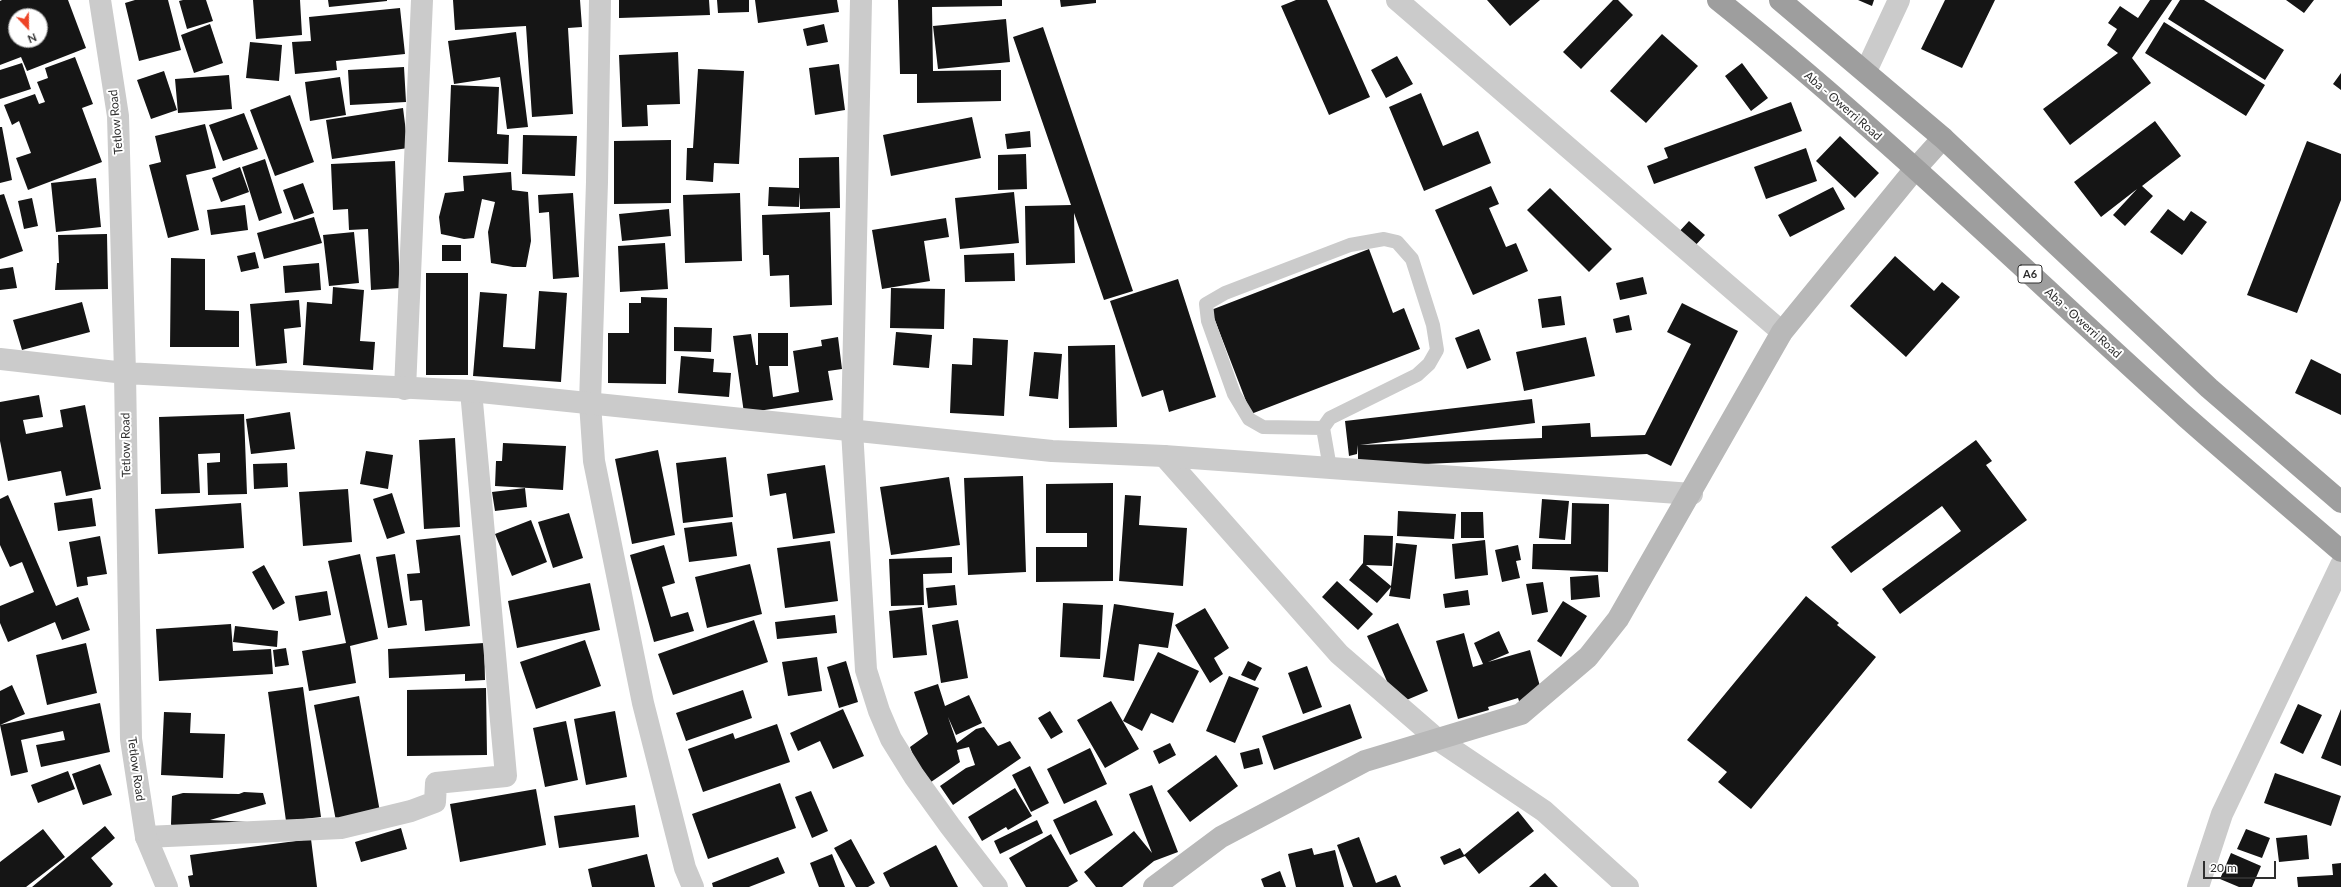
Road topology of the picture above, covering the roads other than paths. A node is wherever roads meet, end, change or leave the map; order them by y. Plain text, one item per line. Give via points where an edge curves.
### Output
1 (100, 0) edge
2 (422, 0) edge
3 (600, 0) edge
4 (861, 0) edge
5 (1397, 0) edge
6 (1718, 0) edge
7 (1780, 0) edge
8 (1899, 0) edge
9 (1866, 71) junction
10 (1943, 138) junction
11 (1915, 169) junction
12 (1782, 332) junction
13 (0, 359) edge
14 (125, 373) junction
15 (405, 389) junction
16 (471, 391) junction
17 (590, 403) junction
18 (1322, 428) junction
19 (852, 430) junction
20 (1164, 456) junction
21 (1330, 468) junction
22 (1692, 494) junction
23 (2341, 502) edge
24 (2341, 551) edge
25 (2341, 564) edge
26 (1437, 739) junction
27 (146, 837) junction
28 (167, 887) edge
29 (693, 887) edge
30 (997, 887) edge
31 (1154, 887) edge
32 (1628, 887) edge
33 (2198, 887) edge

1 - 14 street, Tetlow Road via 118,116
2 - 15 street
3 - 17 street
4 - 19 street
5 - 12 street
6 - 11 highway, Aba - Owerri Road / A6
7 - 9 highway
8 - 9 street
9 - 10 highway
10 - 11 main road
10 - 23 highway via 2210,388
11 - 12 main road
11 - 24 highway, Aba - Owerri Road / A6 via 2188,418
12 - 22 main road
13 - 14 street
14 - 15 street
14 - 27 street, Tetlow Road via 131,739
15 - 16 street
16 - 17 street
16 - 27 street via 506,776 436,783 435,802 411,811 341,828
17 - 19 street
17 - 29 street via 594,461 643,703 685,868
18 - 18 lane via 1330,418 1417,376 1429,364 1437,350 1433,326 1412,259 1397,242 1384,239 1350,245 1225,293 1206,304 1208,321 1234,394 1249,419 1263,427
18 - 21 lane
19 - 20 street via 1052,451
19 - 30 street via 866,670 872,692 892,739 914,776
20 - 21 street
20 - 26 street via 1339,654
21 - 22 street
22 - 26 main road via 1618,619 1588,657 1520,714
25 - 33 street via 2222,814
26 - 31 main road via 1365,761 1317,786 1221,837
26 - 32 street via 1544,811
27 - 28 street, Tetlow Road

